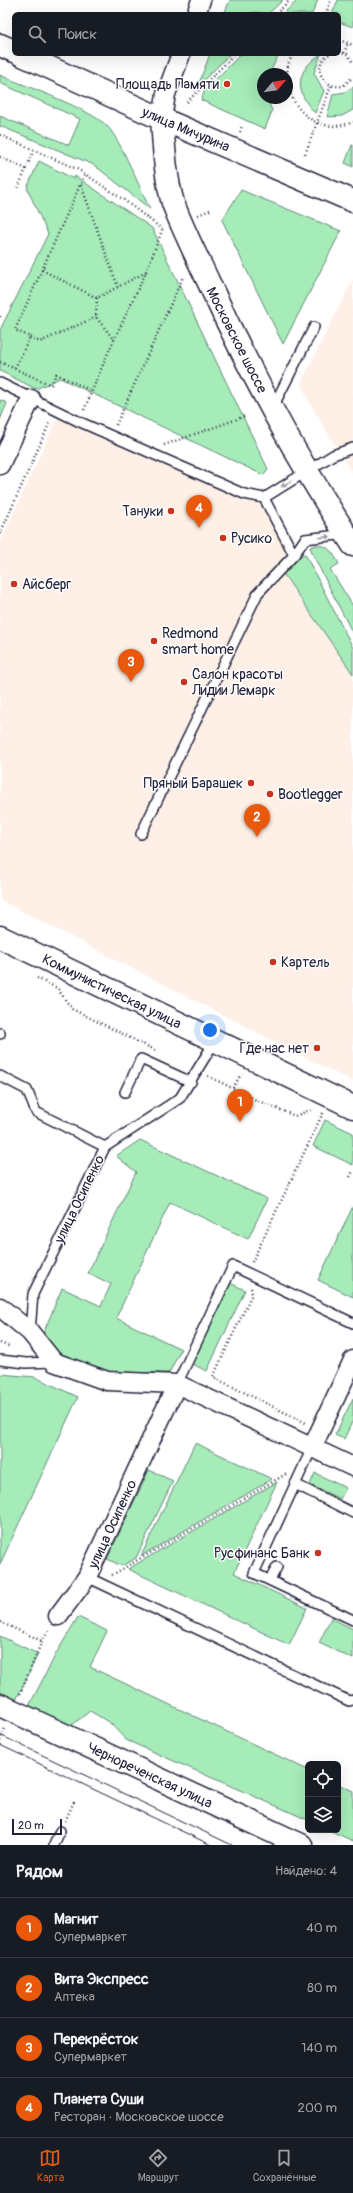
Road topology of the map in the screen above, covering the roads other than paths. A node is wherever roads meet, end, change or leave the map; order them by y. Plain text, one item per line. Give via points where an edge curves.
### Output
1 (201, 0) edge
2 (197, 12) edge
3 (0, 45) edge
4 (12, 51) edge
5 (24, 56) edge
6 (180, 56) edge
7 (162, 119) junction
8 (353, 201) edge
9 (314, 327) dead end
10 (0, 383) edge
11 (31, 399) junction
12 (272, 409) junction
13 (353, 448) edge
14 (0, 465) edge
15 (308, 472) junction
16 (264, 498) junction
17 (350, 540) edge
18 (294, 555) junction
19 (141, 834) dead end
20 (0, 937) edge
21 (216, 1041) junction
22 (0, 1076) edge
23 (191, 1082) junction
24 (125, 1092) dead end
25 (353, 1107) edge
26 (105, 1147) junction
27 (0, 1307) edge
28 (353, 1323) edge
29 (30, 1332) junction
30 (0, 1360) edge
31 (353, 1360) edge
32 (54, 1362) junction
33 (177, 1384) junction
34 (309, 1456) junction
35 (353, 1467) edge
36 (295, 1484) junction
37 (353, 1513) edge
38 (277, 1567) dead end
39 (93, 1580) junction
40 (270, 1580) junction
41 (58, 1616) road end
42 (353, 1620) edge
43 (353, 1700) edge
44 (6, 1708) edge
45 (60, 1831) road end
46 (54, 1845) edge
47 (301, 1845) edge

1 - 2 street
3 - 4 main road
5 - 7 main road, улица Мичурина
6 - 7 street via 166,94
7 - 8 main road, улица Мичурина
7 - 12 main road, Московское шоссе via 166,171 173,202 223,314
9 - 12 lane
10 - 11 lane
11 - 14 street
11 - 16 lane via 244,494
12 - 15 main road, Московское шоссе
13 - 15 lane via 333,455
15 -> 16 lane
15 - 17 main road, Московское шоссе
16 - 18 lane
18 -> 17 lane via 305,539
18 - 19 lane via 258,593
20 - 21 main road, Коммунистическая улица
21 - 23 lane, улица Осипенко
21 - 25 main road, Коммунистическая улица
22 - 26 lane via 27,1090 36,1112
23 - 24 lane via 141,1059
23 - 26 lane, улица Осипенко via 180,1098
26 - 29 lane, улица Осипенко via 33,1294
27 - 29 street
28 - 33 lane via 233,1266
29 - 32 street
30 - 32 lane via 26,1363
31 - 34 street
32 - 33 street via 107,1381
33 - 34 street
33 - 39 street, улица Осипенко
34 - 35 street
34 - 36 lane
36 - 37 lane
36 - 40 lane via 254,1573
38 - 40 lane
39 - 41 street, улица Осипенко
39 - 43 lane via 348,1701
40 - 42 lane
44 - 47 main road, Чернореченская улица
45 - 46 lane

